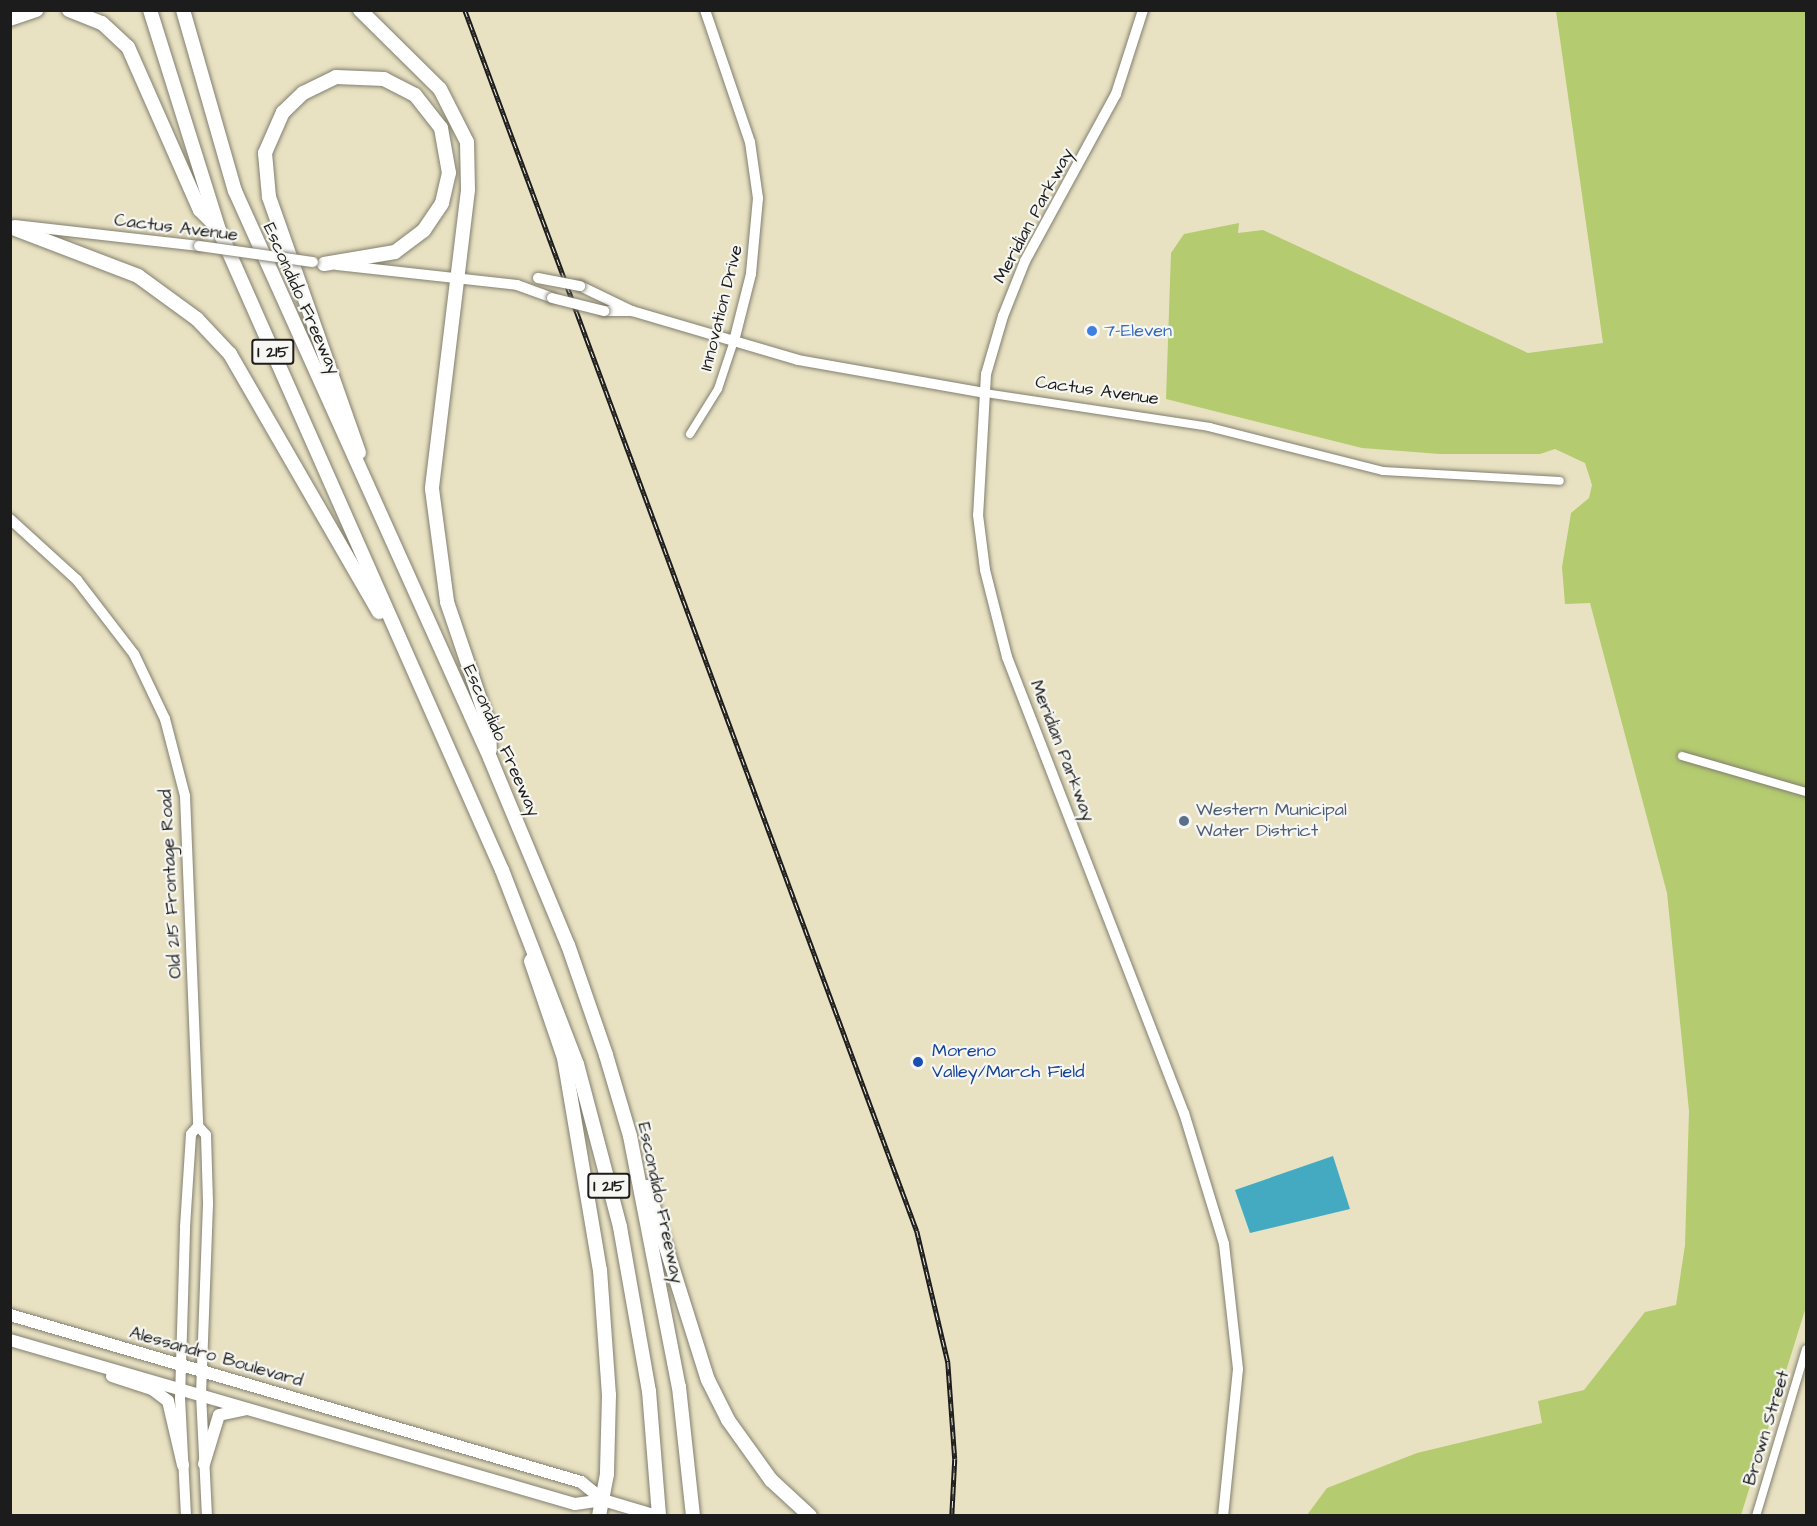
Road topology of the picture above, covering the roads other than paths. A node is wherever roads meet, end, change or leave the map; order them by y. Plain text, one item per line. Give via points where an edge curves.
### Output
1 (36, 10) edge
2 (69, 10) edge
3 (150, 10) edge
4 (183, 10) edge
5 (360, 10) edge
6 (705, 10) edge
7 (1143, 10) edge
8 (10, 19) edge
9 (10, 226) edge
10 (219, 230) junction
11 (319, 263) junction
12 (457, 279) junction
13 (517, 285) junction
14 (632, 311) junction
15 (734, 341) junction
16 (985, 393) junction
17 (690, 434) dead end
18 (1560, 481) dead end
19 (10, 519) edge
20 (394, 548) junction
21 (419, 684) junction
22 (1683, 756) dead end
23 (490, 758) junction
24 (1806, 792) edge
25 (502, 870) junction
26 (198, 1126) junction
27 (630, 1136) junction
28 (10, 1315) edge
29 (10, 1340) edge
30 (1806, 1349) edge
31 (40, 1350) junction
32 (181, 1365) junction
33 (202, 1371) junction
34 (180, 1387) junction
35 (201, 1394) junction
36 (251, 1408) junction
37 (204, 1464) junction
38 (183, 1466) junction
39 (692, 1482) junction
40 (603, 1500) junction
41 (186, 1515) edge
42 (207, 1515) edge
43 (599, 1515) edge
44 (658, 1515) edge
45 (693, 1515) edge
46 (700, 1515) edge
47 (810, 1515) edge
48 (1223, 1515) edge
49 (1756, 1515) edge

1 - 8 highway
2 - 10 highway via 102,23 128,47 200,210
3 - 10 highway, I 215
4 - 20 highway, Escondido Freeway / I 215 via 235,191
5 - 12 highway via 440,89 461,123 470,162
6 - 15 main road, Innovation Drive via 750,142 758,198 752,274
7 - 16 main road, Meridian Parkway via 1116,94 1017,277 993,345
9 - 11 main road, Cactus Avenue, bridge
9 - 21 highway via 138,276 196,319 230,354
10 - 21 highway, I 215
11 - 12 main road, Cactus Avenue
11 - 20 highway via 395,252 424,230 442,204 449,173 441,128 415,95 384,79 336,77 303,93 274,126 264,168 269,197
12 - 13 main road, Cactus Avenue
12 - 23 highway via 435,436 433,518 447,602 489,726
13 - 14 main road, Cactus Avenue, bridge via 604,311
13 - 14 main road, Cactus Avenue, bridge via 538,278 603,293
14 - 15 main road, Cactus Avenue
15 - 16 main road, Cactus Avenue via 848,371
15 - 17 street, Innovation Drive via 709,408
16 - 18 street, Cactus Avenue via 1209,427 1383,471
16 - 48 main road, Meridian Parkway via 978,514 998,626 1184,1113 1224,1244 1238,1369
19 - 26 main road, Old 215 Frontage Road via 77,580 110,620 134,654 171,738 185,796 190,866
20 - 23 highway, Escondido Freeway / I 215
21 - 25 highway, I 215
22 - 24 street
23 - 27 highway, Escondido Freeway / I 215 via 568,945
25 - 40 highway via 564,1058 584,1159 600,1270 609,1395
25 - 44 highway, I 215 via 577,1064 620,1227 649,1391
26 - 32 main road, Old 215 Frontage Road via 190,1134
26 - 33 main road, Old 215 Frontage Road via 206,1135 208,1204
27 - 39 highway, Escondido Freeway / I 215 via 679,1387
27 - 47 highway via 708,1380 748,1451
28 - 32 main road, Alessandro Boulevard
29 - 31 main road
30 - 49 street, Brown Street
31 - 34 main road
31 - 38 main road via 161,1394 175,1412
32 - 33 main road, Alessandro Boulevard
32 - 34 main road, Old 215 Frontage Road
33 - 35 main road, Old 215 Frontage Road
33 - 40 main road, Alessandro Boulevard via 581,1482
34 - 35 main road
34 - 38 main road, Old 215 Frontage Road
35 - 36 main road
35 - 37 main road, Old 215 Frontage Road
36 - 37 main road via 219,1415
36 - 40 main road via 576,1504
37 - 42 main road, Old 215 Frontage Road
38 - 41 main road, Old 215 Frontage Road
39 - 45 highway, Escondido Freeway / I 215
39 - 46 highway
40 - 43 highway
40 - 44 main road

